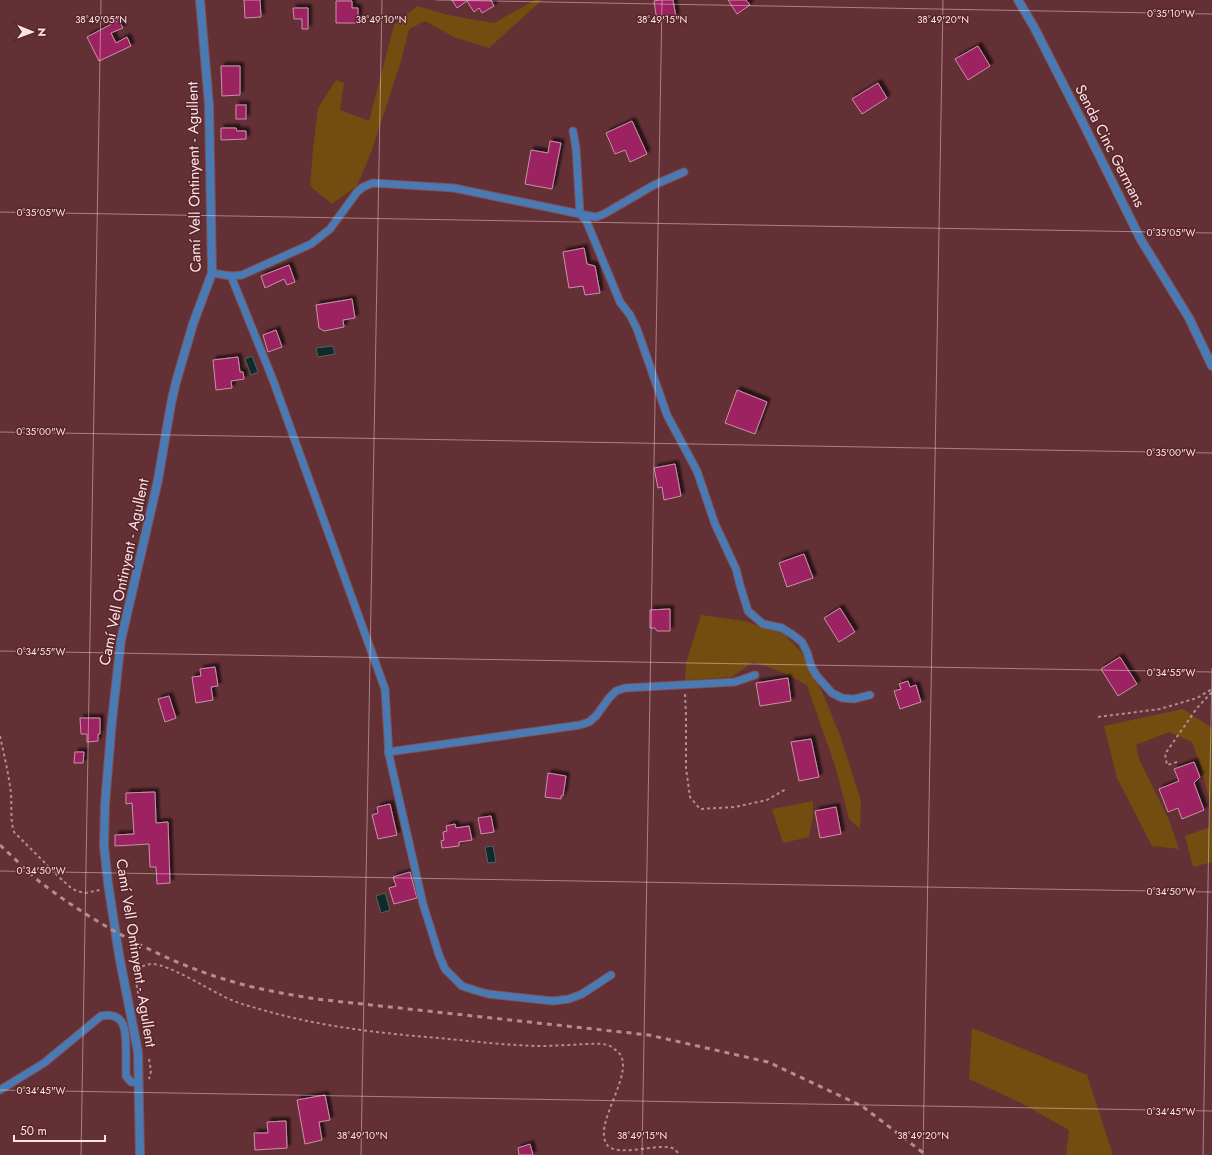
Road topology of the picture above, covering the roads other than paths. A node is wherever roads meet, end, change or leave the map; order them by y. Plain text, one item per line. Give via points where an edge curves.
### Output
1 (200, 0) edge
2 (1018, 0) edge
3 (574, 131) dead end
4 (684, 172) dead end
5 (580, 214) junction
6 (212, 273) junction
7 (231, 276) junction
8 (1212, 366) edge
9 (755, 675) dead end
10 (870, 694) dead end
11 (388, 752) junction
12 (611, 975) dead end
13 (139, 1083) junction
14 (0, 1090) edge
15 (140, 1155) edge

1 - 6 street, Camí Vell Ontinyent - Agullent via 209,105
2 - 8 street, Senda Cinc Germans via 1141,240 1189,318
3 - 5 lane
4 - 5 lane via 654,185 604,214 596,217
5 - 7 lane via 454,188 373,183 356,192 330,229 311,244 242,275
5 - 10 lane via 586,220 620,302 638,329 667,415 697,471 715,524 736,569 748,611 763,624 782,628 802,642 816,675 832,693 842,698 854,699
6 - 7 lane
6 - 13 street, Camí Vell Ontinyent - Agullent via 193,324 171,404 158,480 121,640 112,720 104,840 108,887 138,1052
7 - 11 lane via 273,380 385,689
9 - 11 lane via 735,682 625,688 616,691 596,716 580,725
11 - 12 lane via 423,904 439,955 452,978 462,986 488,994 553,1001 582,994
13 - 14 lane via 131,1082 126,1076 124,1026 116,1016 108,1015 102,1016 44,1064
13 - 15 street, Camí Vell Ontinyent - Agullent

